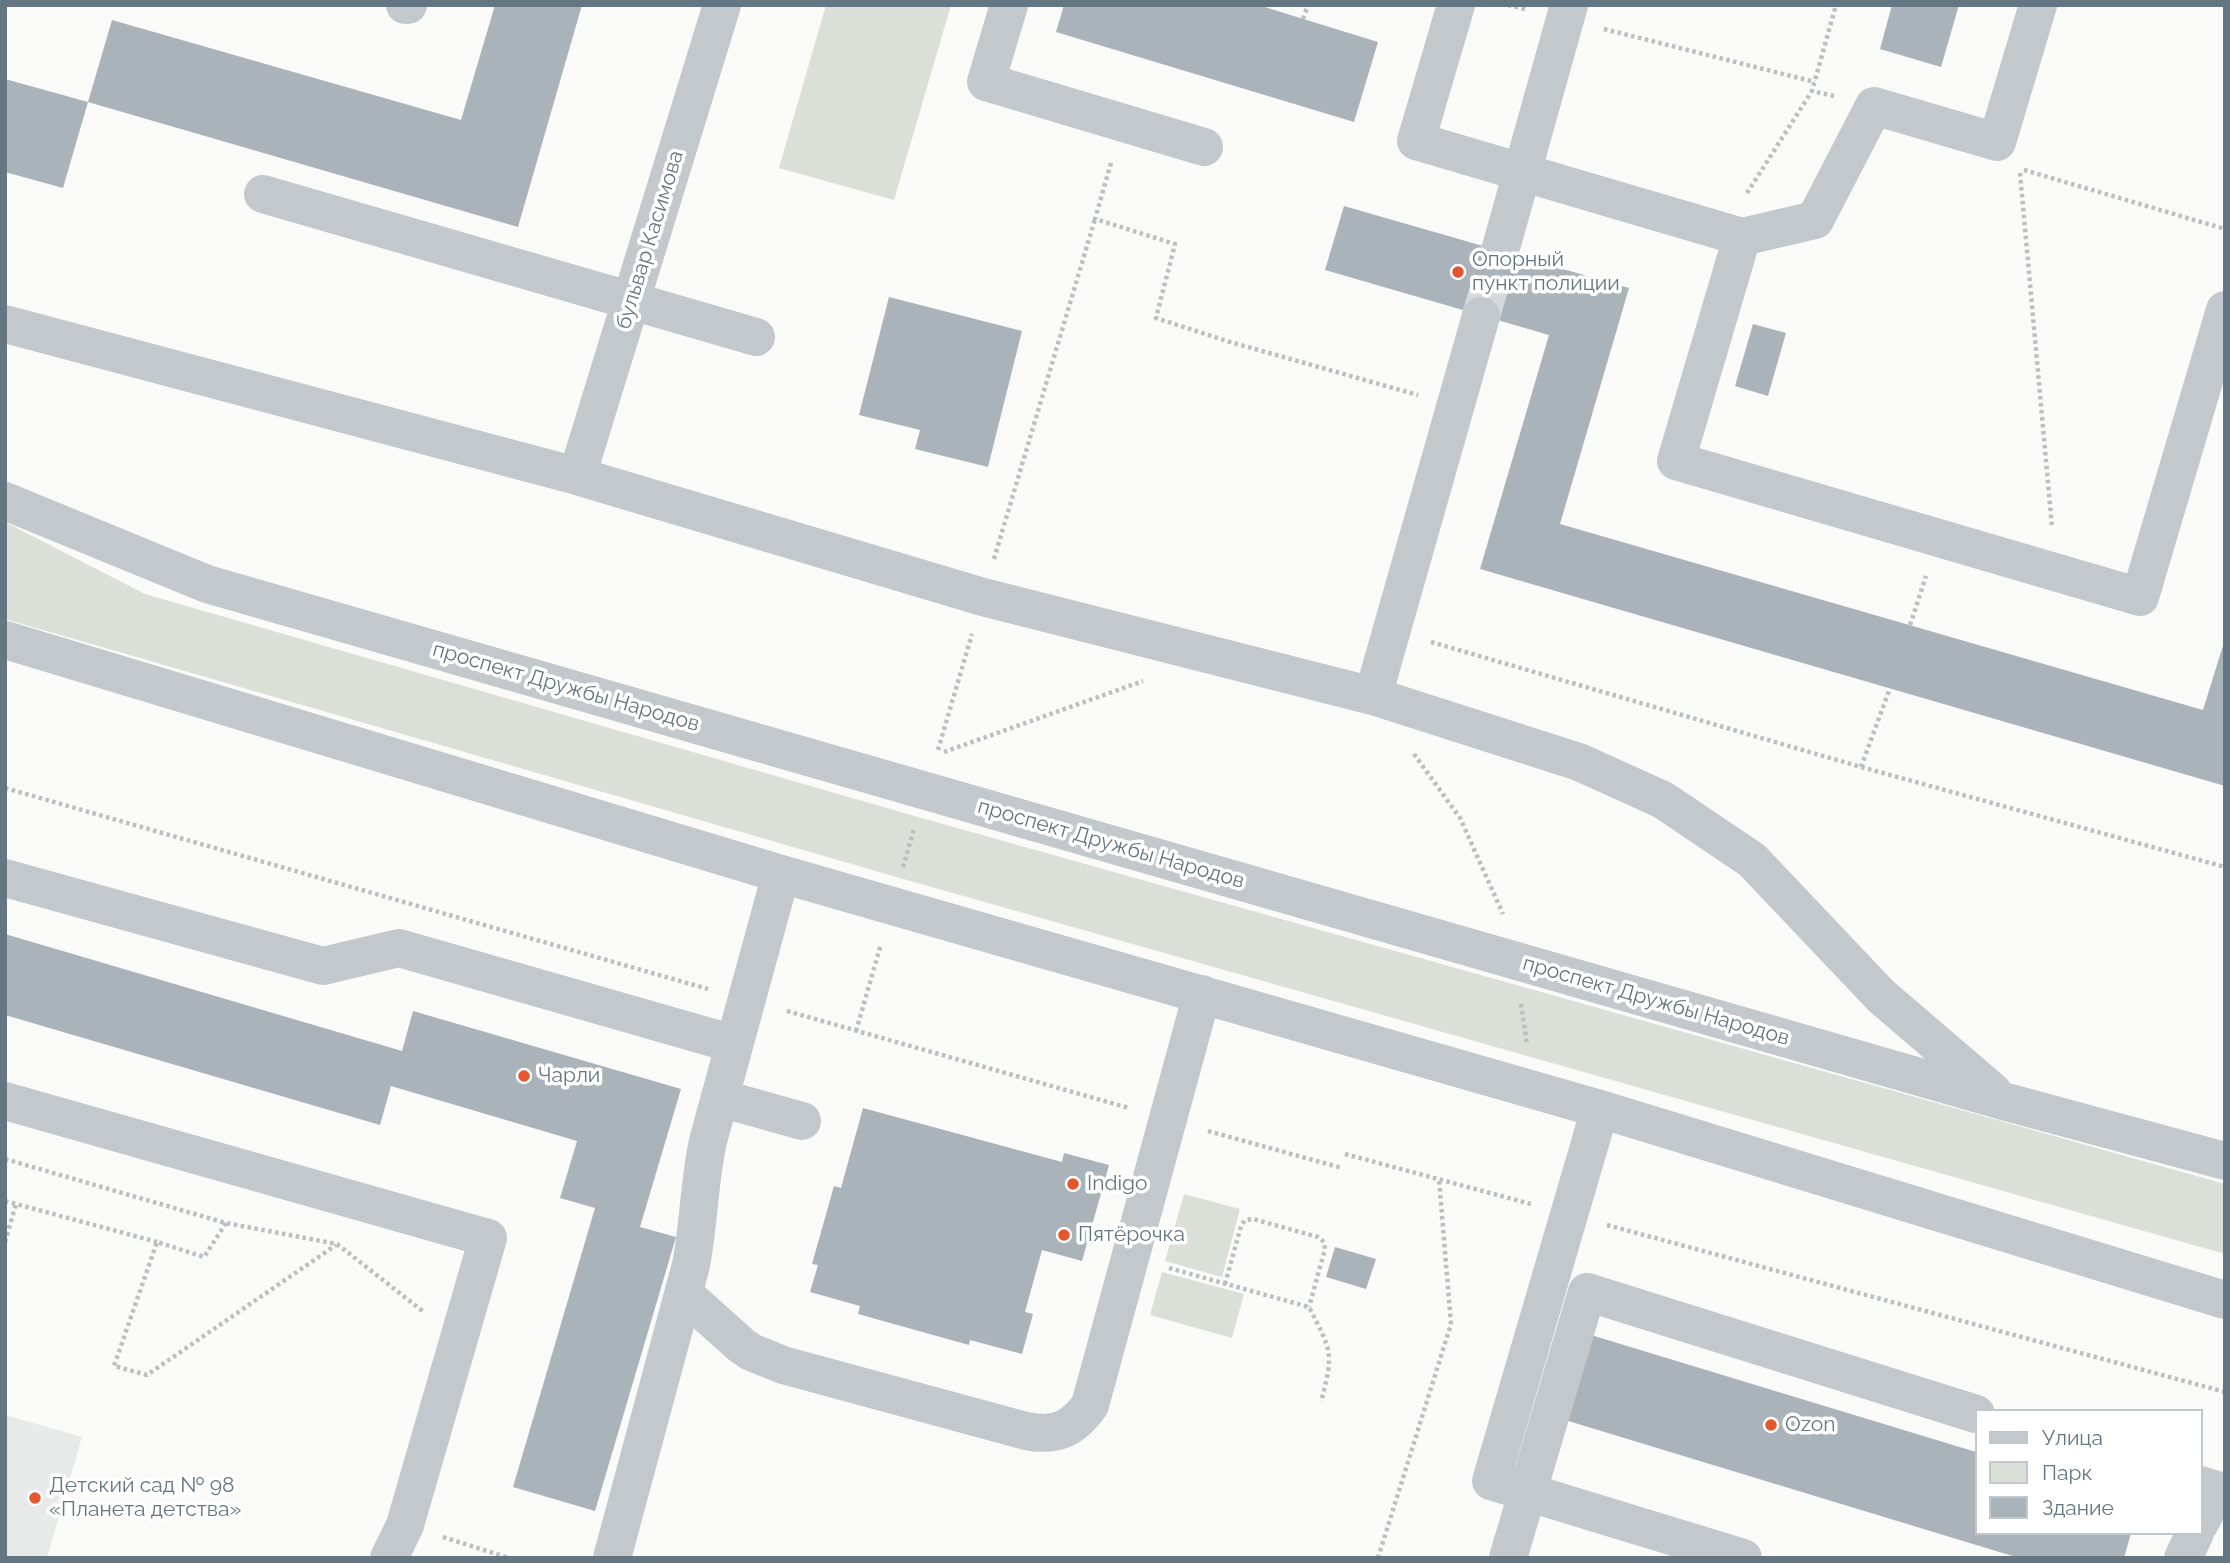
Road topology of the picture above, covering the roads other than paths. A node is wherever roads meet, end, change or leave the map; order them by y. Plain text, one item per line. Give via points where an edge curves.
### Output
1 (722, 5) edge
2 (1009, 5) edge
3 (1456, 5) edge
4 (2038, 5) edge
5 (1567, 12) edge
6 (1204, 147) dead end
7 (1522, 173) junction
8 (263, 194) dead end
9 (1732, 234) junction
10 (1500, 251) tunnel mouth
11 (631, 299) junction
12 (2225, 310) edge
13 (1481, 316) tunnel mouth
14 (5, 324) edge
15 (756, 337) dead end
16 (577, 476) junction
17 (5, 501) edge
18 (5, 640) edge
19 (1373, 696) junction
20 (780, 874) junction
21 (5, 878) edge
22 (1202, 994) junction
23 (734, 1044) junction
24 (720, 1098) junction
25 (5, 1101) edge
26 (2003, 1101) junction
27 (1600, 1109) junction
28 (802, 1121) dead end
29 (2225, 1161) edge
30 (684, 1294) junction
31 (2225, 1300) edge
32 (1974, 1413) edge
33 (2202, 1486) edge
34 (1527, 1493) junction
35 (2202, 1518) edge
36 (2194, 1535) edge
37 (397, 1542) edge
38 (612, 1558) edge
39 (1508, 1558) edge
40 (1743, 1558) edge
41 (2183, 1558) edge

1 - 11 street, бульвар Касимова
2 - 6 street via 986,82
3 - 7 street via 1416,141
4 - 9 street via 1997,142 1874,106 1815,220
5 - 7 street
7 - 9 street
7 - 10 street
8 - 11 street
9 - 12 street via 1676,461 2140,597
11 - 15 street
11 - 16 street, бульвар Касимова
13 - 19 street
14 - 16 street
16 - 19 street via 983,597
17 - 26 street, проспект Дружбы Народов via 207,584
18 - 20 street
19 - 26 street via 1579,762 1662,800 1752,860 1881,996
20 - 22 street
20 - 23 street
21 - 23 street via 323,965 399,948
22 - 27 street
22 - 30 street via 1090,1405 1079,1420 1055,1433 1039,1434 765,1359 741,1345
23 - 24 street
24 - 28 street
24 - 30 street via 704,1158 695,1244
25 - 37 street via 488,1238
26 - 29 street, проспект Дружбы Народов
27 - 31 street
27 - 34 street via 1491,1481
30 - 38 street
32 - 34 street via 1587,1292
33 - 35 street via 2217,1490
34 - 39 street
34 - 40 street
36 - 41 street

